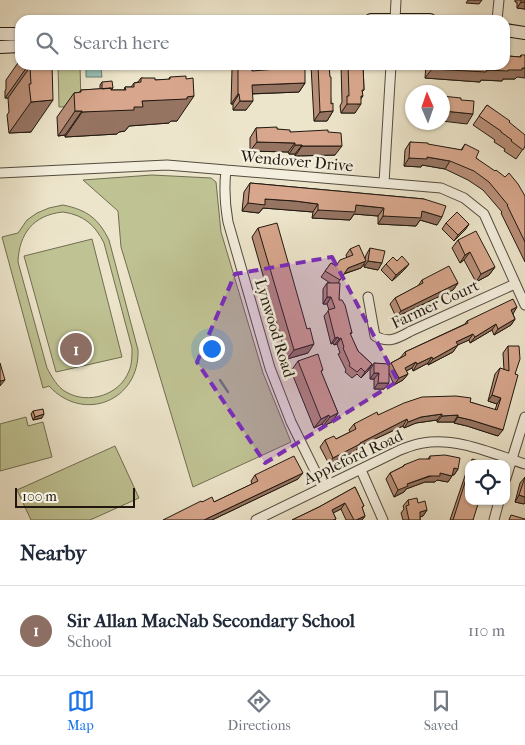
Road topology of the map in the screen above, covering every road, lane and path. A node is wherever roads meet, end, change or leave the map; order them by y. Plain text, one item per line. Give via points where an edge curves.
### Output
1 (396, 0) edge
2 (499, 0) edge
3 (396, 15) edge
4 (498, 15) edge
5 (510, 31) edge
6 (525, 33) edge
7 (0, 34) edge
8 (15, 34) edge
9 (15, 46) edge
10 (0, 47) edge
11 (391, 70) edge
12 (226, 170) junction
13 (0, 173) edge
14 (384, 183) junction
15 (514, 284) junction
16 (368, 298) dead end
17 (525, 305) edge
18 (525, 417) edge
19 (511, 460) junction
20 (510, 464) edge
21 (525, 464) edge
22 (361, 470) junction
23 (323, 487) junction
24 (498, 505) edge
25 (256, 520) edge
26 (382, 520) edge
27 (494, 520) edge

1 - 3 street
2 - 4 street
5 - 6 main road
7 - 8 main road
9 - 10 main road
11 - 14 street
12 - 13 street, Wendover Drive via 167,165
12 - 14 street, Wendover Drive
12 - 23 street, Lynwood Road via 228,222 270,368 290,422
14 - 15 street, Wendover Drive via 441,188 471,203 484,214
15 - 16 street, Farmer Court via 396,340 382,340 375,336
15 - 17 street, Wendover Drive
18 - 19 street
19 - 20 street
19 - 21 street, Appleford Road
19 - 22 street, Appleford Road via 444,442 422,443 400,450
22 - 23 street, Appleford Road
22 - 26 street
23 - 25 street, Appleford Road
24 - 27 street

